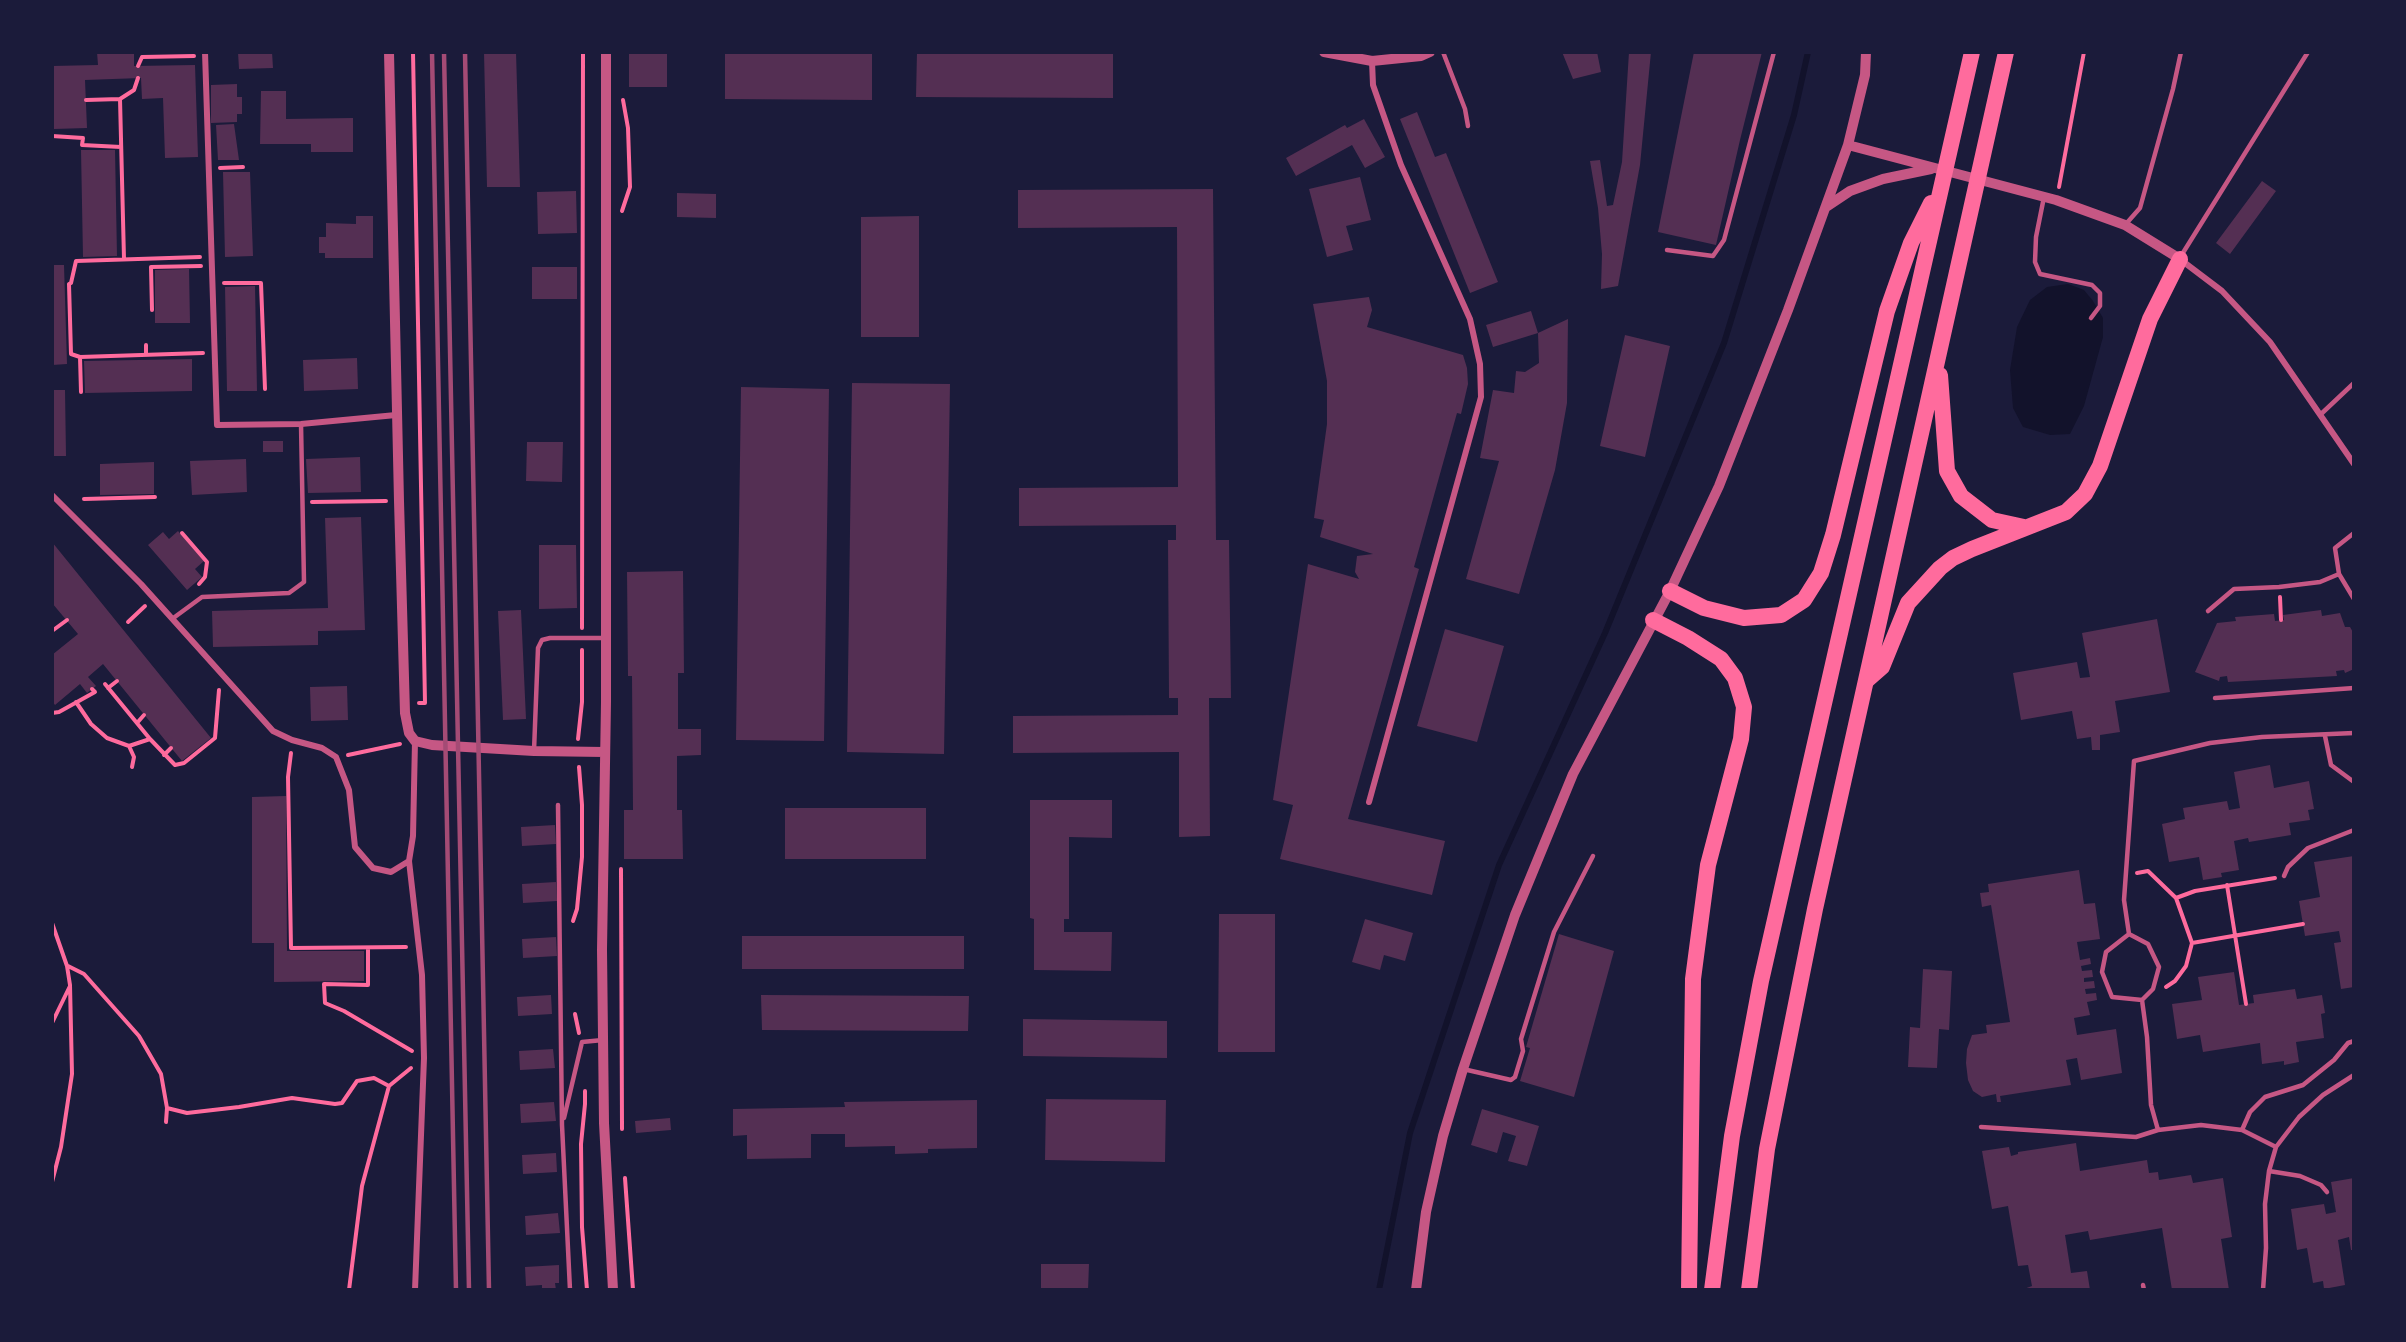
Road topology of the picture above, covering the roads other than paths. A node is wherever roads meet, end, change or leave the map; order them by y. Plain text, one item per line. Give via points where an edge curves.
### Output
1 (389, 52) edge
2 (606, 52) edge
3 (1324, 52) edge
4 (1430, 52) edge
5 (1443, 52) edge
6 (1774, 52) edge
7 (1866, 52) edge
8 (1972, 52) edge
9 (2006, 52) edge
10 (2181, 52) edge
11 (2308, 52) edge
12 (204, 54) edge
13 (1372, 61) junction
14 (1468, 126) dead end
15 (1848, 145) junction
16 (1939, 172) junction
17 (2044, 197) junction
18 (1826, 207) junction
19 (2125, 225) junction
20 (1667, 250) dead end
21 (2180, 259) junction
22 (2091, 318) dead end
23 (1939, 356) junction
24 (2354, 383) edge
25 (396, 415) junction
26 (2320, 415) junction
27 (301, 424) junction
28 (2354, 464) edge
29 (52, 495) edge
30 (2024, 527) junction
31 (2354, 533) edge
32 (2339, 574) junction
33 (1670, 591) junction
34 (2354, 599) edge
35 (2208, 611) dead end
36 (172, 619) junction
37 (1653, 620) junction
38 (606, 638) junction
39 (1866, 681) junction
40 (2354, 688) edge
41 (2216, 698) dead end
42 (2354, 733) edge
43 (2325, 736) junction
44 (415, 741) junction
45 (534, 751) junction
46 (604, 752) junction
47 (2354, 782) edge
48 (1369, 802) dead end
49 (558, 805) dead end
50 (2354, 830) edge
51 (1593, 856) dead end
52 (408, 861) junction
53 (2284, 876) road end
54 (2129, 934) junction
55 (2142, 1000) junction
56 (603, 1040) junction
57 (2354, 1041) edge
58 (1462, 1068) junction
59 (2354, 1075) edge
60 (562, 1125) junction
61 (1981, 1127) dead end
62 (2158, 1130) junction
63 (2242, 1130) junction
64 (2277, 1147) junction
65 (2270, 1171) junction
66 (2327, 1192) dead end
67 (415, 1290) edge
68 (570, 1290) edge
69 (613, 1290) edge
70 (1416, 1290) edge
71 (1689, 1290) edge
72 (1712, 1290) edge
73 (1749, 1290) edge
74 (2263, 1290) edge

1 - 25 street
2 - 38 street
3 - 13 street
4 - 13 street
5 - 14 lane
6 - 20 lane via 1724,240 1713,256
7 - 15 street via 1865,75
8 - 16 highway via 1962,101
9 - 23 highway
10 - 19 lane via 2140,208
11 - 21 lane
12 - 27 street via 217,425
13 - 48 street via 1373,85 1401,165 1470,320 1480,364 1481,397
15 - 16 street
15 - 18 street
16 - 17 street
16 - 18 street via 1883,179 1850,191
16 - 33 highway via 1887,311 1833,535 1821,573 1804,600 1780,615 1744,618 1704,608
16 - 72 highway via 1931,232 1870,510 1761,981 1732,1136
17 - 19 street
17 - 22 lane via 2035,262 2040,274 2092,285 2100,293 2100,306
18 - 33 street via 1719,486
19 - 21 street
21 - 26 street via 2222,291 2270,342
21 - 30 highway via 2150,319 2100,466 2085,494 2066,513
23 - 30 highway via 1947,471 1961,496 1992,520
23 - 39 highway
24 - 26 lane
25 - 27 street
25 - 44 street via 405,702 409,733
26 - 28 street
27 - 36 lane via 304,582 289,593 202,597
29 - 36 street
30 - 39 highway via 1953,558 1928,579 1908,603 1882,667
31 - 32 lane via 2335,548
32 - 34 lane
32 - 35 lane via 2320,582 2234,589
33 - 37 street
36 - 52 street via 273,731 336,757 350,790 354,847 373,868 391,872
37 - 58 street via 1573,774 1543,844
37 - 71 highway via 1721,659 1735,678 1744,707 1741,739 1708,865 1693,979
38 - 45 lane via 543,640 538,648
38 - 46 street
39 - 73 highway via 1774,1105
40 - 41 lane
42 - 43 lane
43 - 47 lane via 2331,765
43 - 54 lane via 2210,743 2134,760 2124,900
44 - 45 street via 432,746
44 - 52 street via 413,836
45 - 46 street
46 - 56 street
49 - 60 lane
50 - 53 lane via 2308,848
51 - 58 lane via 1554,932 1521,1039 1523,1051 1515,1077 1511,1080
52 - 67 street via 422,975 424,1058
54 - 55 lane via 2148,944 2159,967 2153,989
54 - 55 lane via 2106,952 2102,972 2112,997
55 - 62 lane via 2151,1105
56 - 60 lane via 582,1042
56 - 69 street
57 - 63 lane via 2303,1084 2265,1097 2250,1112
58 - 70 street via 1426,1212
59 - 64 lane via 2323,1095
60 - 68 lane
61 - 62 lane via 2136,1137
62 - 63 lane via 2201,1125
63 - 64 lane
64 - 65 lane
65 - 66 lane via 2300,1176
65 - 74 lane via 2265,1204

